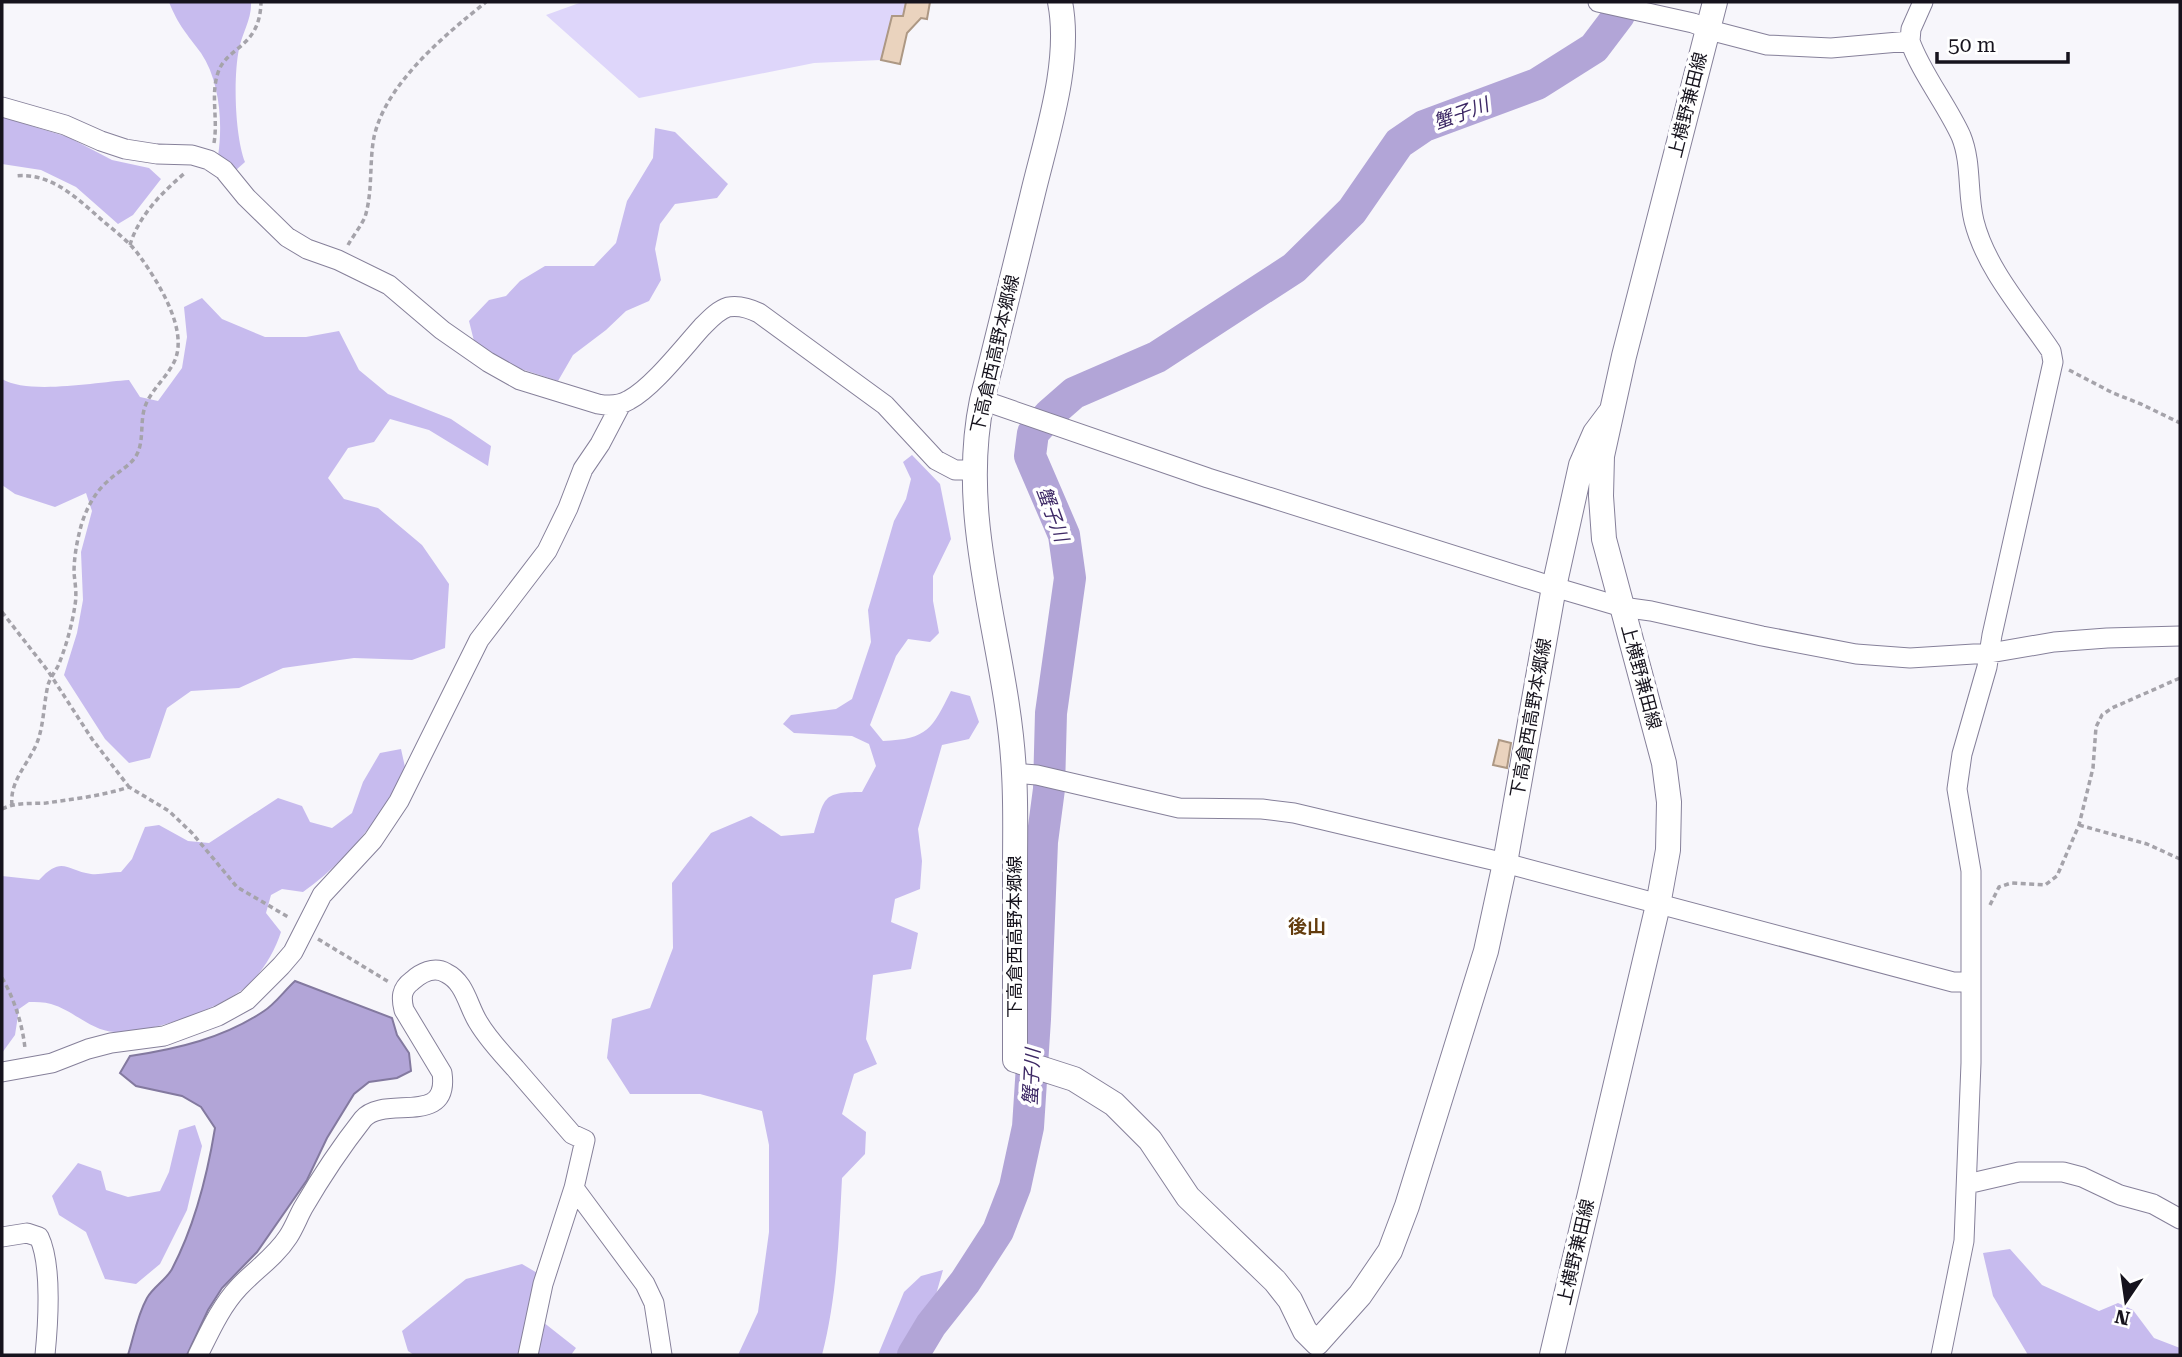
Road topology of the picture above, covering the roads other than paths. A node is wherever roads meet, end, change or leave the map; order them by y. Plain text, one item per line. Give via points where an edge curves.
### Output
1 (1060, 2) edge
2 (1602, 2) edge
3 (1715, 2) edge
4 (1923, 2) edge
5 (1708, 28) junction
6 (1910, 41) junction
7 (2, 107) edge
8 (982, 400) junction
9 (621, 404) junction
10 (1610, 413) junction
11 (973, 470) junction
12 (1554, 587) junction
13 (1622, 607) junction
14 (2180, 636) edge
15 (1990, 653) junction
16 (1026, 774) junction
17 (1505, 863) junction
18 (1658, 905) junction
19 (1970, 982) junction
20 (2, 1073) edge
21 (1967, 1184) junction
22 (574, 1188) junction
23 (2180, 1219) edge
24 (2, 1237) edge
25 (1313, 1349) edge
26 (44, 1355) edge
27 (198, 1355) edge
28 (527, 1355) edge
29 (662, 1355) edge
30 (1552, 1355) edge
31 (1941, 1355) edge

1 - 8 main road, 下高倉西高野本郷線 via 1061,57 1054,108
2 - 5 street
3 - 5 main road, 上横野兼田線
4 - 6 street
5 - 6 street via 1787,47
5 - 10 main road, 上横野兼田線
6 - 15 street via 1962,138 1981,243 2051,351 2053,362
7 - 9 street via 125,149 209,160 287,237 389,285 488,362 520,380 598,404
8 - 11 main road, 下高倉西高野本郷線
8 - 12 street via 1208,478
9 - 11 street via 649,384 712,317 726,307 745,307 885,405 936,460 955,470
9 - 20 street via 583,469 547,551 479,640 399,801 373,839 322,895 287,959 235,1008 163,1036 111,1043 52,1063
10 - 12 main road, 下高倉西高野本郷線 via 1581,465
10 - 13 main road, 上横野兼田線 via 1601,496 1604,539
11 - 16 main road, 下高倉西高野本郷線 via 984,582 1008,716
12 - 13 street
12 - 17 main road, 下高倉西高野本郷線
13 - 15 street via 1856,654 1910,658
13 - 18 main road, 上横野兼田線 via 1664,763 1669,802 1668,850
14 - 15 street via 2067,641
15 - 19 street via 1957,789 1971,871
16 - 17 street via 1179,808 1294,813
16 - 25 main road, 下高倉西高野本郷線 via 1015,1060 1074,1079 1114,1104 1150,1140 1188,1197 1282,1290
17 - 18 street
17 - 25 main road, 下高倉西高野本郷線 via 1486,951 1390,1251 1360,1295
18 - 19 street via 1953,982
18 - 30 main road, 上横野兼田線
19 - 21 street
21 - 23 street via 2019,1171 2063,1172 2153,1204
21 - 31 street via 1965,1241
22 - 27 street via 585,1140 572,1134 491,1041 456,982 447,973 425,972 403,989 402,999 442,1073 439,1096 416,1109 377,1109 366,1116 342,1146 287,1238 222,1308
22 - 28 street via 542,1284
22 - 29 street via 645,1284 654,1303
24 - 26 street via 27,1233 38,1237 44,1249 48,1310

